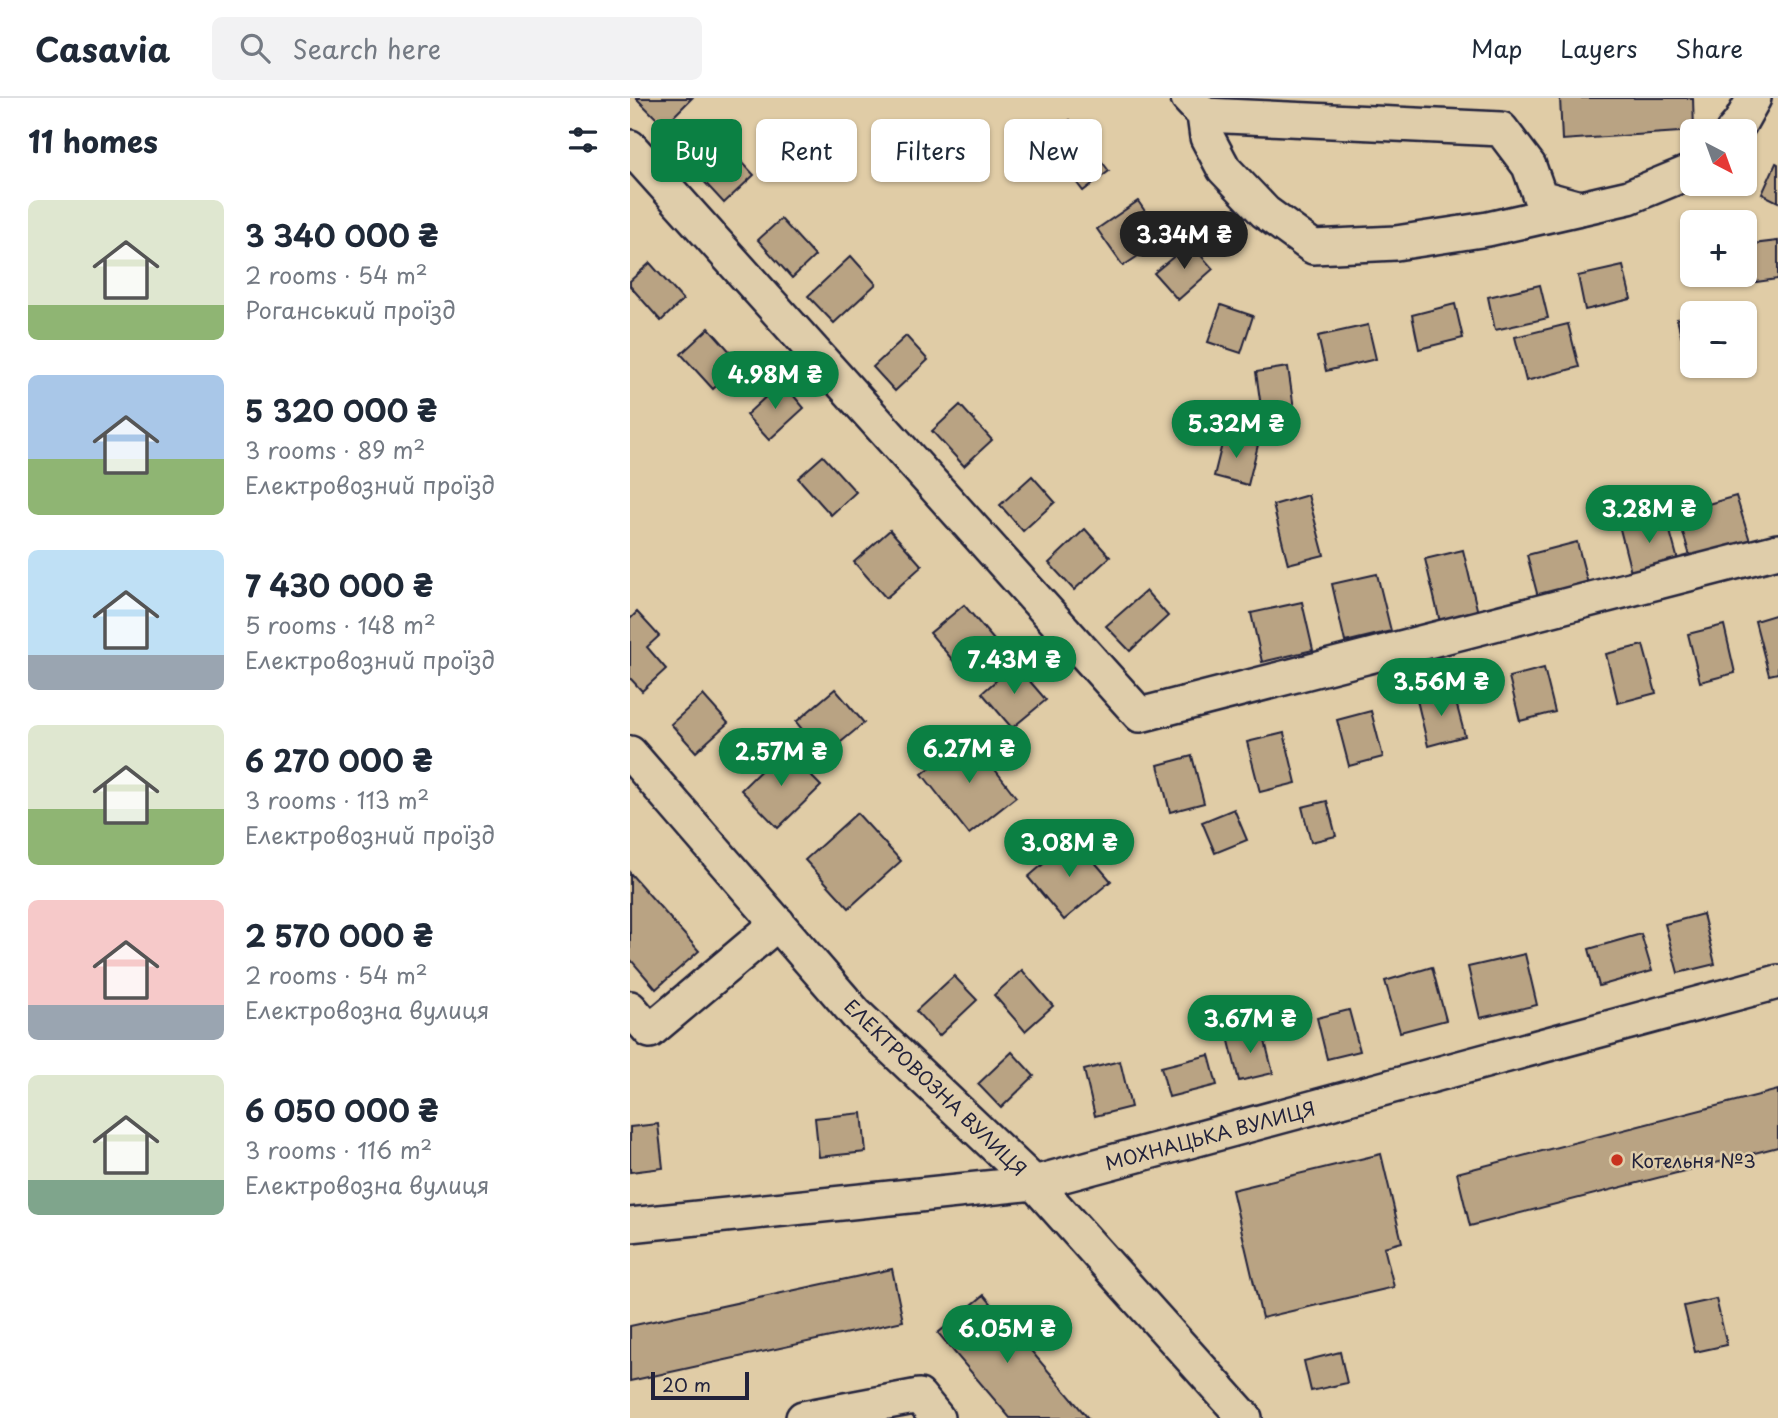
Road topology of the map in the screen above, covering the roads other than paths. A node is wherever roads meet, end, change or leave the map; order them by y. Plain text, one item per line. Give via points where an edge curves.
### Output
1 (1754, 98) edge
2 (1196, 107) edge
3 (1742, 119) edge
4 (630, 147) edge
5 (1680, 176) edge
6 (1581, 208) junction
7 (1778, 551) edge
8 (630, 753) edge
9 (778, 923) junction
10 (1778, 982) edge
11 (630, 1008) edge
12 (1034, 1183) junction
13 (630, 1225) edge
14 (803, 1418) edge
15 (937, 1418) edge
16 (1245, 1418) edge

1 - 3 street
2 - 6 street via 1501,129 1529,166 1540,197
2 - 6 street via 1224,169 1265,212 1313,247 1396,243
4 - 7 street via 1140,715
5 - 6 street via 1629,197
8 - 9 street, ЕЛЕКТРОВОЗНА ВУЛИЦЯ
9 - 11 street via 650,1031
9 - 12 street, ЕЛЕКТРОВОЗНА ВУЛИЦЯ via 856,1014
10 - 12 street, МОХНАЦЬКА ВУЛИЦЯ
12 - 13 street, МОХНАЦЬКА ВУЛИЦЯ
12 - 16 street, ЕЛЕКТРОВОЗНА ВУЛИЦЯ
14 - 15 street via 919,1396

